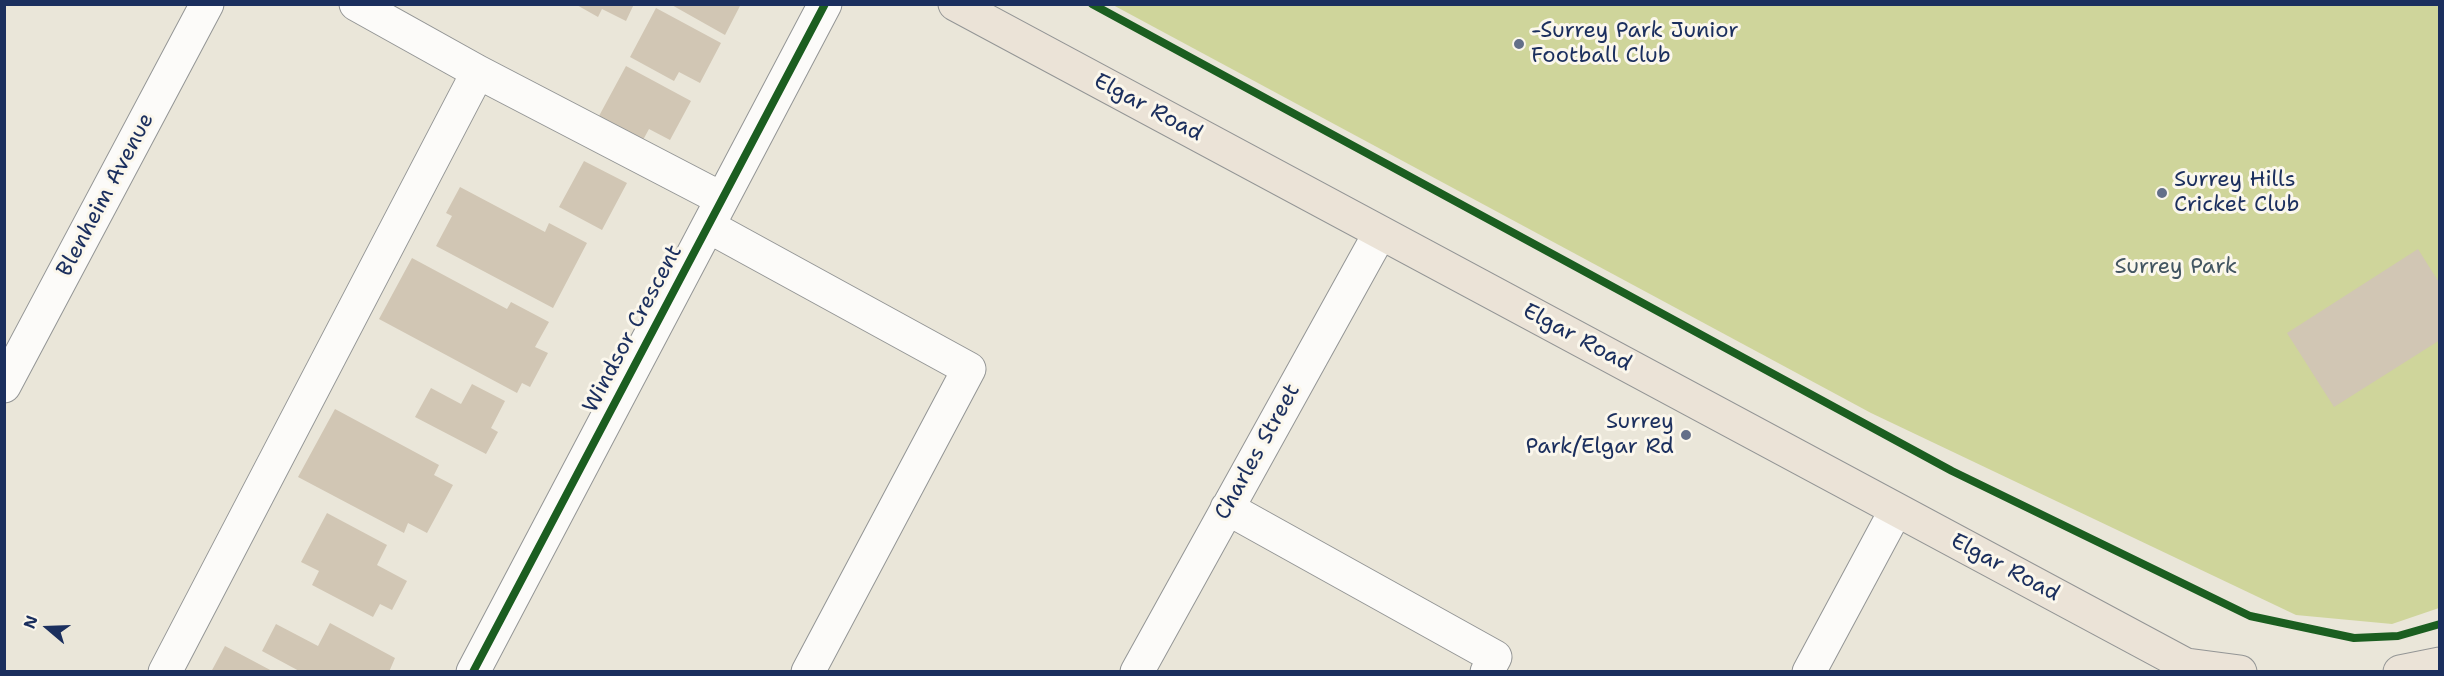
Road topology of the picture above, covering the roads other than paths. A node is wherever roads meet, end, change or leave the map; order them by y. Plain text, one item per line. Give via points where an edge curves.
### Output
1 (207, 4) edge
2 (356, 4) edge
3 (825, 4) edge
4 (955, 4) edge
5 (478, 72) junction
6 (715, 212) junction
7 (1380, 233) junction
8 (4, 386) edge
9 (1227, 508) junction
10 (1896, 510) junction
11 (2439, 664) edge
12 (2193, 668) edge
13 (165, 672) edge
14 (473, 672) edge
15 (808, 672) edge
16 (1137, 672) edge
17 (1487, 672) edge
18 (1809, 672) edge
19 (2240, 672) edge
20 (2400, 672) edge

1 - 8 street, Blenheim Avenue
2 - 5 street
3 - 6 street, Windsor Crescent
4 - 7 main road, Elgar Road
5 - 6 street
5 - 13 street
6 - 14 street, Windsor Crescent
6 - 15 street via 969,369
7 - 9 street, Charles Street
7 - 10 main road, Elgar Road
9 - 16 street, Charles Street
9 - 17 street via 1495,657
10 - 12 main road, Elgar Road
10 - 18 street
11 - 20 main road
12 - 19 main road

